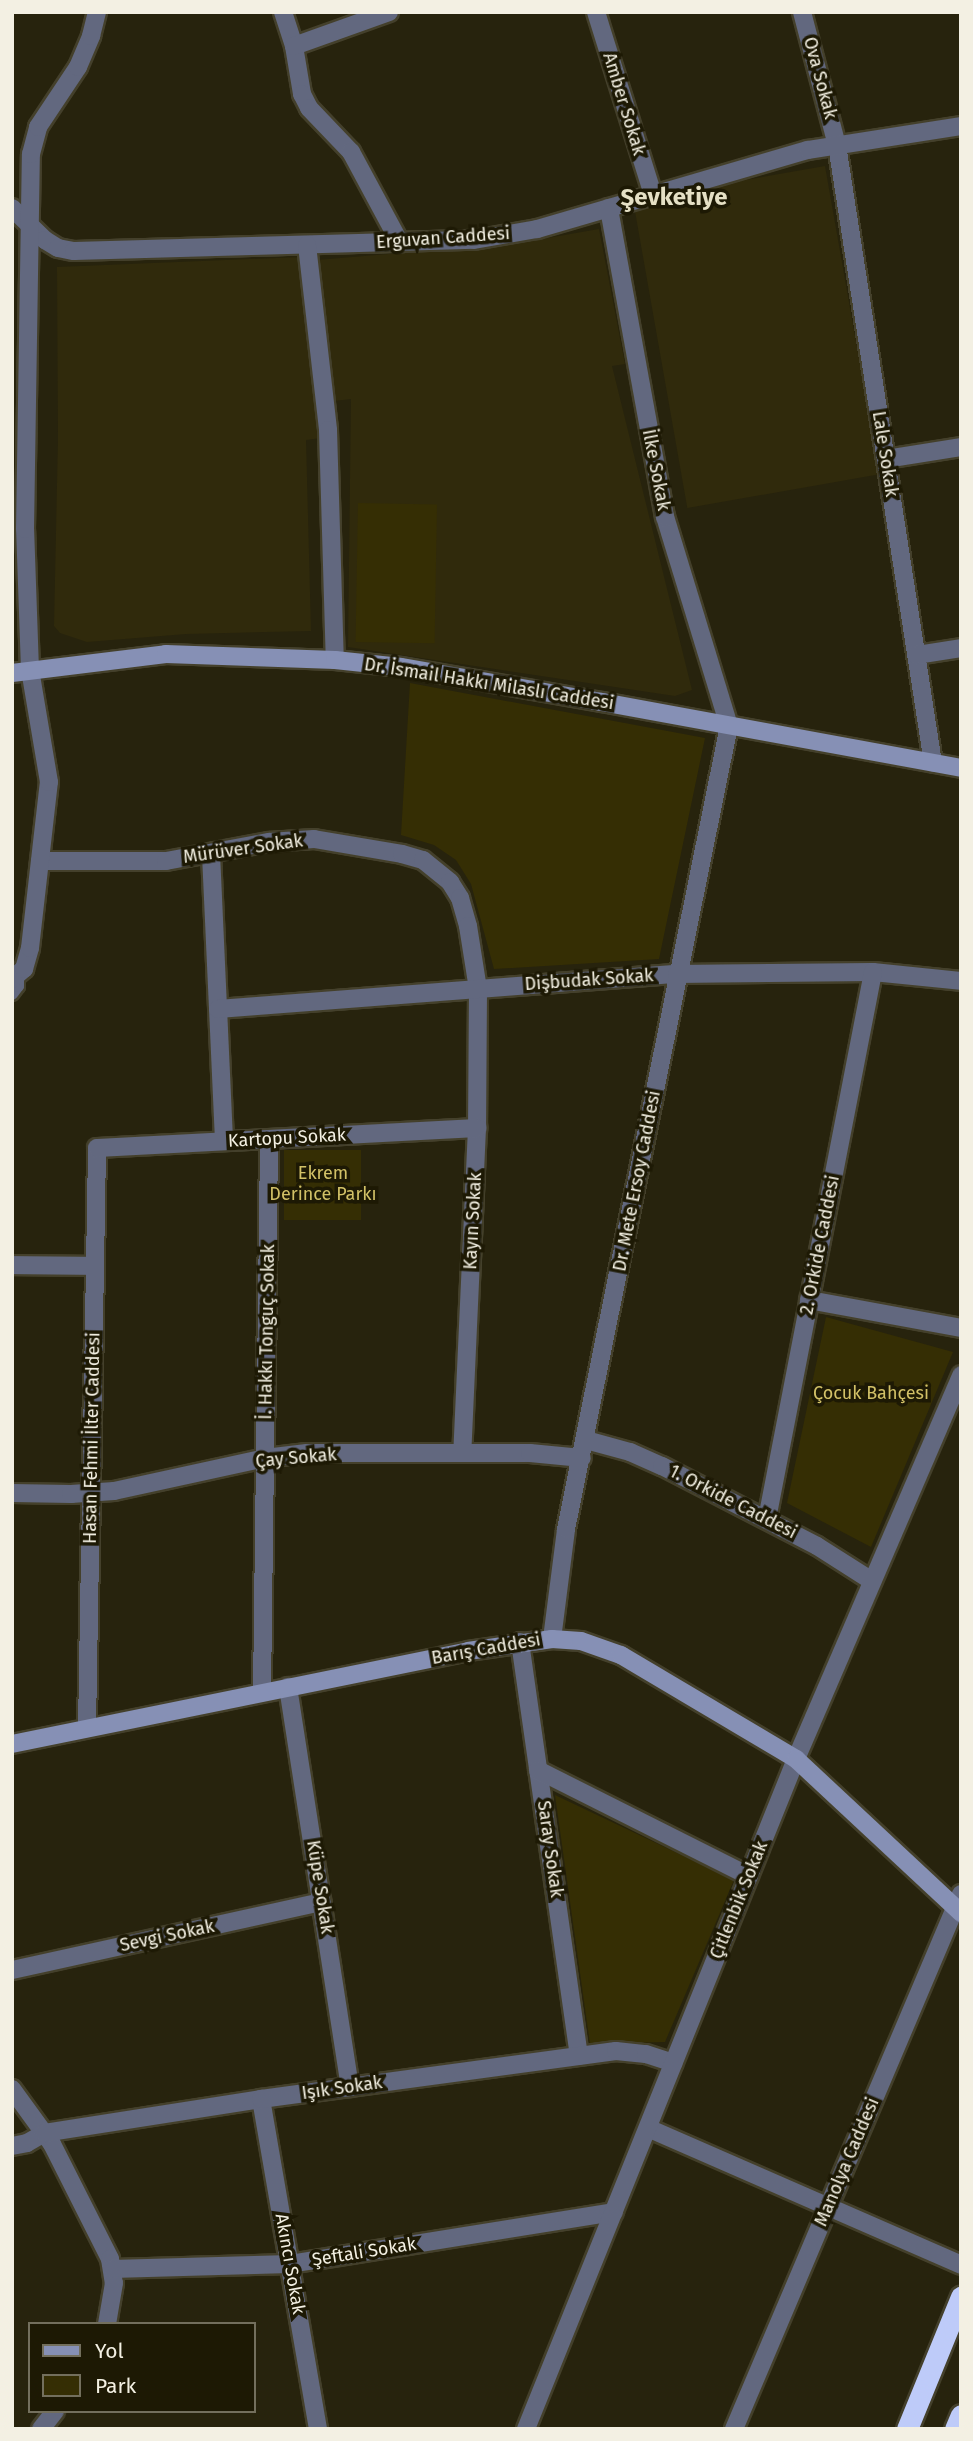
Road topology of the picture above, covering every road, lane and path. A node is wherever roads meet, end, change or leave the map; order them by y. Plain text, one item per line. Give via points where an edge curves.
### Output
1 (97, 12) edge
2 (283, 12) edge
3 (389, 12) edge
4 (596, 12) edge
5 (802, 12) edge
6 (294, 46) junction
7 (961, 126) edge
8 (837, 145) junction
9 (653, 195) junction
10 (12, 208) edge
11 (609, 208) junction
12 (27, 224) junction
13 (400, 243) junction
14 (307, 245) junction
15 (961, 447) edge
16 (886, 459) junction
17 (19, 522) edge
18 (961, 648) edge
19 (916, 655) junction
20 (335, 660) junction
21 (21, 671) edge
22 (729, 726) junction
23 (933, 763) junction
24 (961, 768) edge
25 (211, 854) junction
26 (40, 862) junction
27 (873, 972) junction
28 (677, 974) junction
29 (15, 978) edge
30 (961, 981) edge
31 (478, 989) junction
32 (12, 994) edge
33 (218, 1009) junction
34 (477, 1128) junction
35 (269, 1139) junction
36 (224, 1141) junction
37 (97, 1148) joint
38 (12, 1265) edge
39 (95, 1266) junction
40 (809, 1300) junction
41 (961, 1328) edge
42 (961, 1375) edge
43 (586, 1440) junction
44 (463, 1453) junction
45 (265, 1458) junction
46 (582, 1458) junction
47 (12, 1493) edge
48 (91, 1493) junction
49 (767, 1519) junction
50 (873, 1581) junction
51 (552, 1639) junction
52 (520, 1642) junction
53 (288, 1687) junction
54 (262, 1692) junction
55 (87, 1728) junction
56 (12, 1744) edge
57 (796, 1759) junction
58 (538, 1770) junction
59 (749, 1876) junction
60 (322, 1902) junction
61 (959, 1905) edge
62 (12, 1970) edge
63 (579, 2056) junction
64 (674, 2063) junction
65 (351, 2087) junction
66 (12, 2089) edge
67 (261, 2099) junction
68 (648, 2128) junction
69 (44, 2133) junction
70 (12, 2146) edge
71 (828, 2207) junction
72 (614, 2212) junction
73 (290, 2264) junction
74 (961, 2265) edge
75 (111, 2269) junction
76 (961, 2297) edge
77 (108, 2322) edge
78 (53, 2413) edge
79 (961, 2414) edge
80 (41, 2429) edge
81 (318, 2429) edge
82 (526, 2429) edge
83 (733, 2429) edge
84 (907, 2429) edge
85 (955, 2429) edge

1 - 12 street via 78,66 38,127 31,154
2 - 6 street
3 - 6 street
4 - 9 street, Amber Sokak
5 - 8 street, Ova Sokak
6 - 13 street via 302,94 309,108 352,152
7 - 8 street, Erguvan Caddesi
8 - 9 street, Erguvan Caddesi via 770,159
8 - 16 street, Lale Sokak
9 - 11 street, Erguvan Caddesi
10 - 12 street, Erguvan Caddesi
11 - 13 street, Erguvan Caddesi via 504,236
11 - 22 street, İlke Sokak via 665,517
12 - 14 street, Erguvan Caddesi via 58,248 74,251
12 - 17 street
13 - 14 street, Erguvan Caddesi
14 - 20 street via 328,430
15 - 16 street
16 - 19 street, Lale Sokak
17 - 21 street
18 - 19 street
19 - 23 street, Lale Sokak
20 - 21 street, Dr. İsmail Hakkı Milaslı Caddesi via 166,654
20 - 22 street, Dr. İsmail Hakkı Milaslı Caddesi via 401,667
21 - 26 street via 49,782
22 - 23 street, Dr. İsmail Hakkı Milaslı Caddesi
22 - 28 street, Dr. Mete Ersoy Caddesi
23 - 24 street, Dr. İsmail Hakkı Milaslı Caddesi
25 - 26 street, Mürüver Sokak via 153,861
25 - 31 street, Mürüver Sokak via 303,839 423,860 450,882 460,898
25 - 33 street
26 - 29 street via 28,960
27 - 28 street, Dişbudak Sokak
27 - 30 street, Dişbudak Sokak
27 - 40 street, 2. Orkide Caddesi
28 - 31 street, Dişbudak Sokak
28 - 43 street, Dr. Mete Ersoy Caddesi
29 - 32 lane via 19,986
31 - 33 street, Dişbudak Sokak
31 - 34 street, Kayın Sokak
33 - 36 street
34 - 35 street, Kartopu Sokak
34 - 44 street, Kayın Sokak
35 - 36 street, Kartopu Sokak
35 - 45 street, İ. Hakkı Tonguç Sokak
36 - 37 street, Kartopu Sokak
37 - 39 street, Hasan Fehmi İlter Caddesi
38 - 39 street
39 - 48 street, Hasan Fehmi İlter Caddesi
40 - 41 street
40 - 49 street, 2. Orkide Caddesi
42 - 50 street, Çitlenbik Sokak
43 - 46 street, Dr. Mete Ersoy Caddesi
43 - 49 street, 1. Orkide Caddesi via 641,1457
44 - 45 street, Çay Sokak via 307,1453
44 - 46 street, Çay Sokak
45 - 48 street, Çay Sokak
45 - 54 street, İ. Hakkı Tonguç Sokak
46 - 51 street, Dr. Mete Ersoy Caddesi via 559,1568
47 - 48 street, Çay Sokak
48 - 55 street, Hasan Fehmi İlter Caddesi
49 - 50 street, 1. Orkide Caddesi
50 - 57 street, Çitlenbik Sokak
51 - 52 street, Barış Caddesi
51 - 57 street, Barış Caddesi via 582,1641 621,1655
52 - 53 street, Barış Caddesi
52 - 58 street, Saray Sokak
53 - 54 street, Barış Caddesi
53 - 60 street, Küpe Sokak
54 - 55 street, Barış Caddesi
55 - 56 street, Barış Caddesi
57 - 59 street, Çitlenbik Sokak
57 - 61 street, Barış Caddesi
58 - 59 street
58 - 63 street, Saray Sokak
59 - 64 street, Çitlenbik Sokak
60 - 62 street, Sevgi Sokak
60 - 65 street, Küpe Sokak
61 - 71 street, Manolya Caddesi
63 - 64 street, Işık Sokak via 631,2051
63 - 65 street, Işık Sokak
64 - 68 street, Çitlenbik Sokak
65 - 67 street, Işık Sokak
66 - 69 street
67 - 69 street, Işık Sokak
67 - 73 street, Akıncı Sokak
68 - 71 street
68 - 72 street, Çitlenbik Sokak
69 - 70 street, Işık Sokak
69 - 75 street via 102,2239
71 - 74 street
71 - 83 street, Manolya Caddesi
72 - 73 street, Şeftali Sokak
72 - 82 street, Çitlenbik Sokak
73 - 75 street, Şeftali Sokak
73 - 81 street, Akıncı Sokak
75 - 77 street via 113,2304
76 - 84 highway
78 - 80 street
79 - 85 highway

